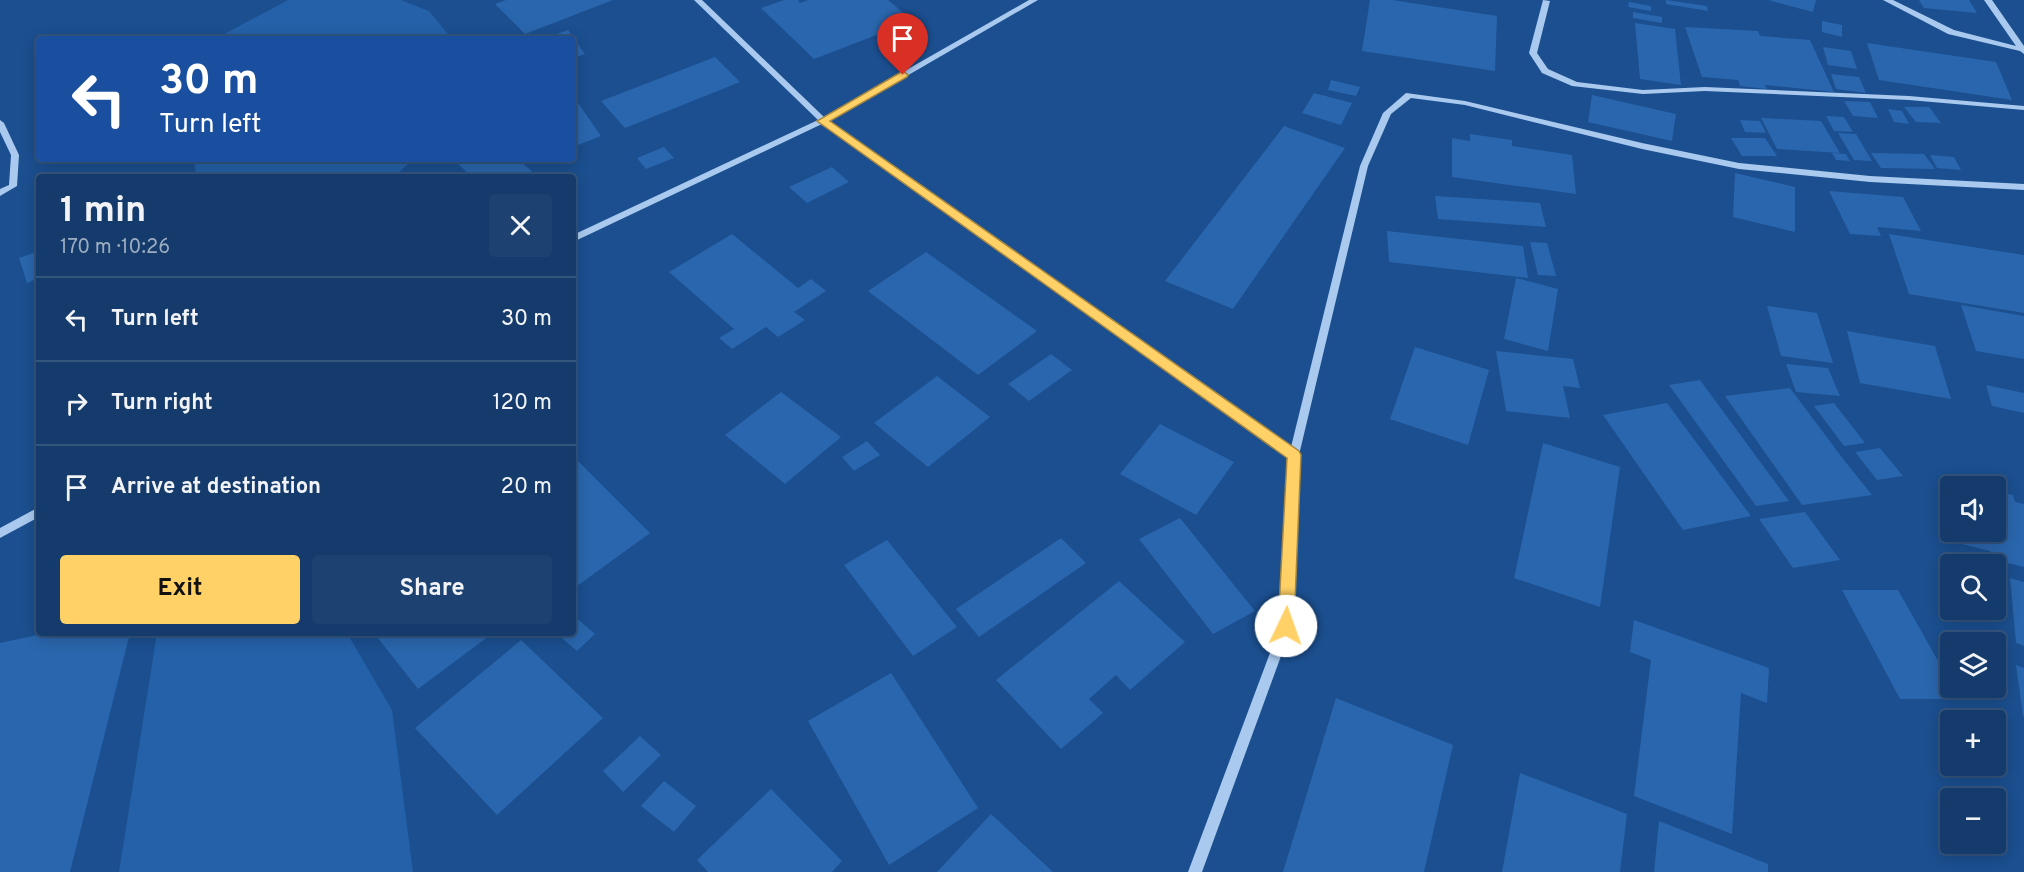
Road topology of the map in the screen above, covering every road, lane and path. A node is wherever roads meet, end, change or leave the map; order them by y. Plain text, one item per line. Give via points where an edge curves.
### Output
1 (698, 0) edge
2 (1035, 0) edge
3 (1887, 0) edge
4 (1988, 0) edge
5 (1546, 1) edge
6 (2024, 51) edge
7 (2024, 108) edge
8 (823, 121) junction
9 (0, 123) edge
10 (2024, 188) edge
11 (0, 193) edge
12 (576, 238) edge
13 (1294, 455) junction
14 (36, 514) edge
15 (0, 533) edge
16 (1195, 872) edge

1 - 8 street
2 - 8 street
3 - 6 street via 1951,32
4 - 6 street
5 - 7 street via 1533,53 1545,71 1575,84 1643,92 1706,89 1909,98
8 - 12 street
8 - 13 street
9 - 11 street via 15,155 13,186
10 - 13 street via 1739,166 1465,103 1409,95 1387,113 1364,166
13 - 16 street via 1286,626
14 - 15 street

